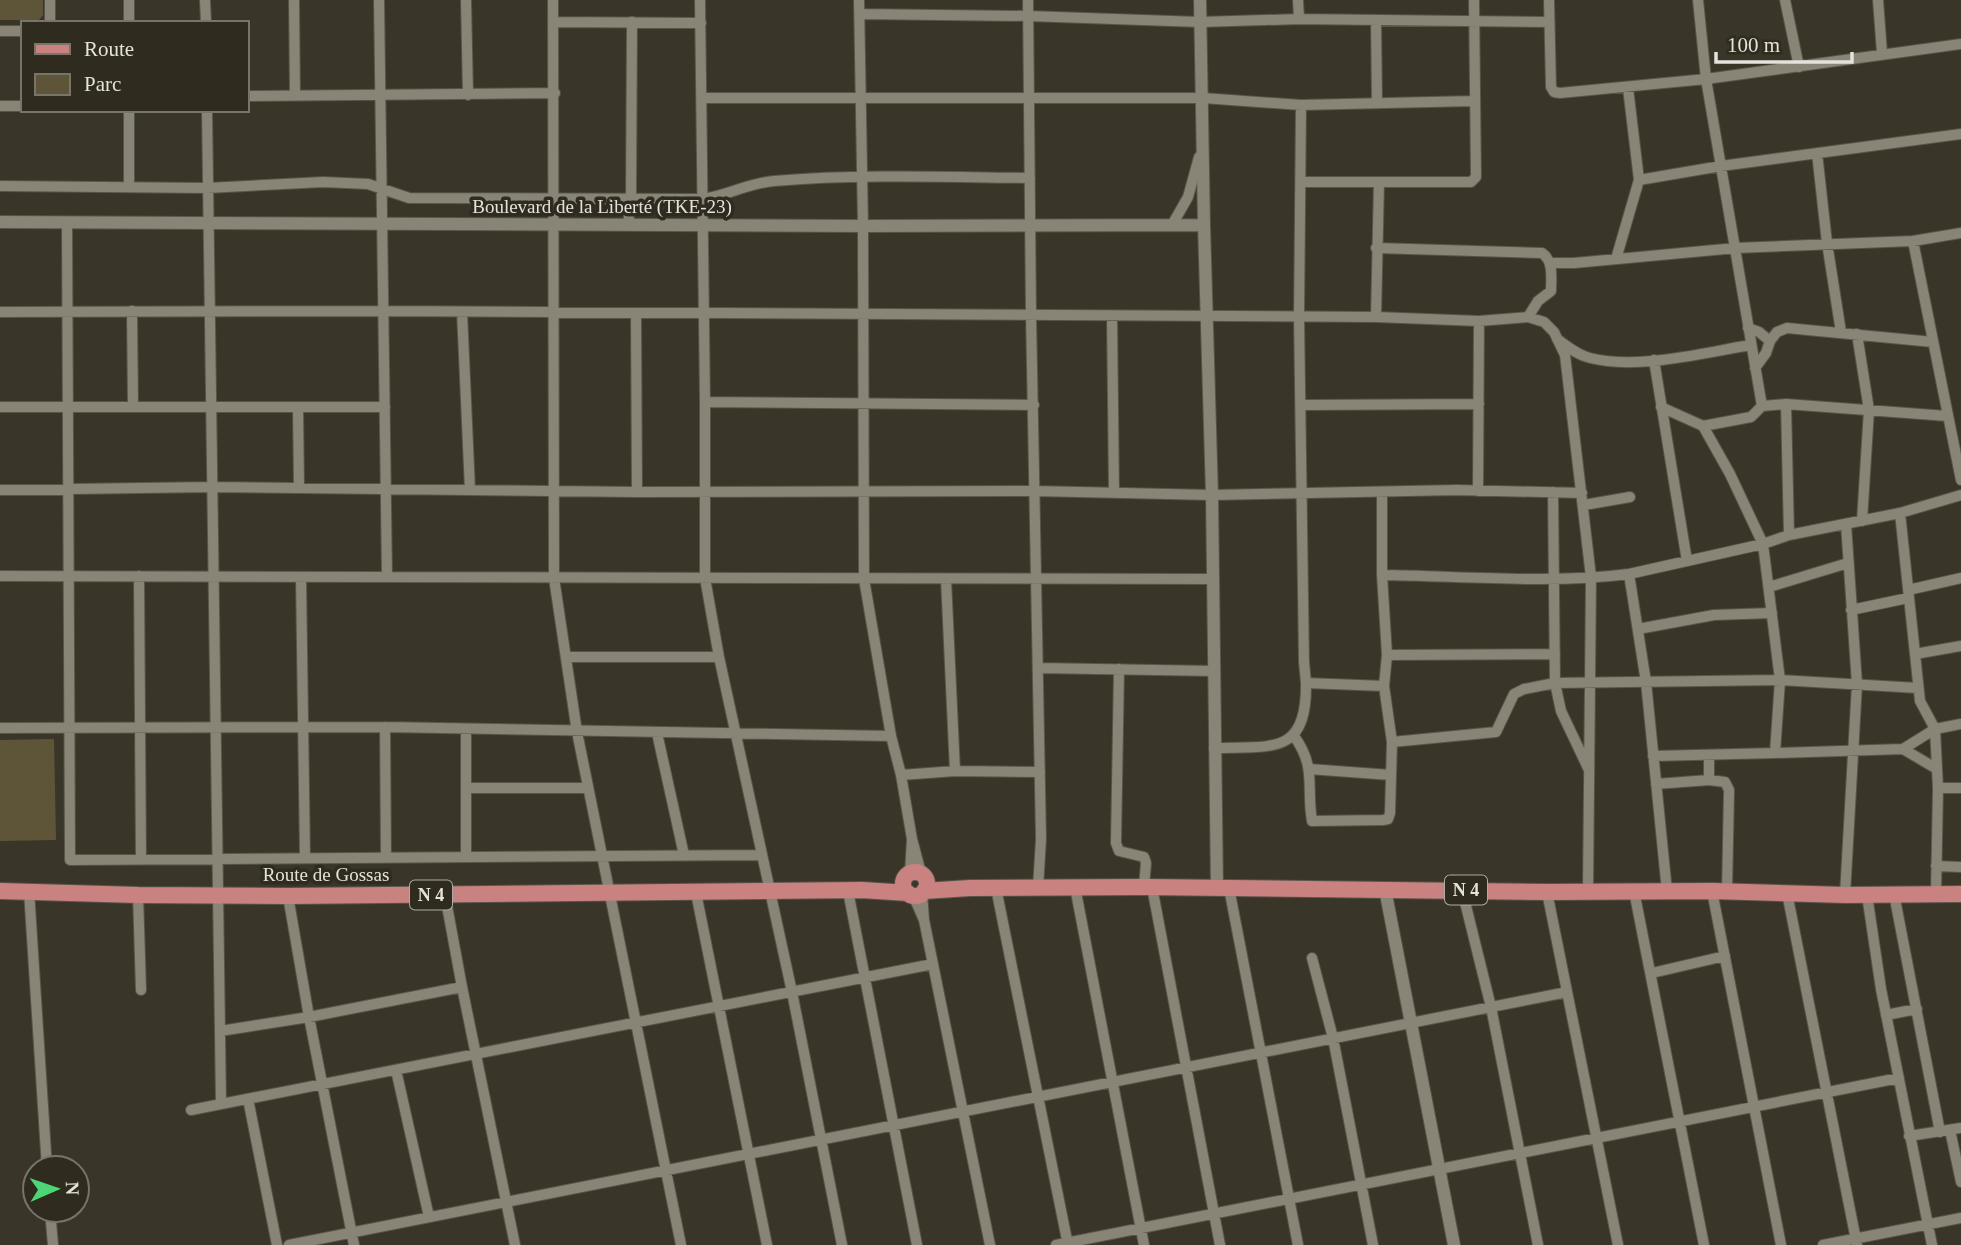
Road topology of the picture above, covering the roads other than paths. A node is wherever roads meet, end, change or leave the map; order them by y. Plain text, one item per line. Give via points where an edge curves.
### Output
1 (50, 0) edge
2 (129, 0) edge
3 (205, 0) edge
4 (293, 0) edge
5 (379, 0) edge
6 (466, 0) edge
7 (554, 0) edge
8 (700, 0) edge
9 (859, 0) edge
10 (1028, 0) edge
11 (1200, 0) edge
12 (1298, 0) edge
13 (1474, 0) edge
14 (1549, 0) edge
15 (1698, 0) edge
16 (1785, 0) edge
17 (1878, 0) edge
18 (860, 14) junction
19 (1028, 16) junction
20 (1299, 19) junction
21 (1376, 20) junction
22 (50, 21) edge
23 (129, 21) edge
24 (206, 21) edge
25 (554, 22) junction
26 (632, 22) junction
27 (1200, 22) junction
28 (1474, 22) junction
29 (1549, 22) junction
30 (701, 23) junction
31 (0, 31) edge
32 (21, 32) edge
33 (1961, 44) edge
34 (1882, 54) junction
35 (1799, 67) junction
36 (1706, 79) junction
37 (1628, 88) junction
38 (555, 93) junction
39 (295, 95) junction
40 (468, 95) junction
41 (248, 96) edge
42 (380, 96) junction
43 (1029, 96) junction
44 (861, 97) junction
45 (702, 98) junction
46 (1203, 98) junction
47 (1473, 101) junction
48 (1377, 103) junction
49 (1301, 105) junction
50 (0, 106) edge
51 (21, 106) edge
52 (129, 112) edge
53 (207, 112) edge
54 (1961, 134) edge
55 (1202, 144) junction
56 (1817, 153) junction
57 (1721, 166) junction
58 (862, 176) junction
59 (1030, 178) junction
60 (1639, 180) junction
61 (1301, 182) junction
62 (1379, 182) junction
63 (0, 186) edge
64 (129, 187) junction
65 (207, 188) junction
66 (382, 189) junction
67 (553, 198) junction
68 (631, 199) junction
69 (702, 199) junction
70 (0, 222) edge
71 (67, 223) junction
72 (208, 223) junction
73 (383, 224) junction
74 (553, 225) junction
75 (628, 225) junction
76 (1172, 225) junction
77 (1204, 225) junction
78 (703, 226) junction
79 (863, 226) junction
80 (1031, 226) junction
81 (1961, 233) edge
82 (1913, 241) junction
83 (1827, 243) junction
84 (1376, 248) junction
85 (1736, 248) junction
86 (1616, 259) junction
87 (1550, 263) junction
88 (209, 311) junction
89 (384, 311) junction
90 (0, 312) edge
91 (68, 312) junction
92 (132, 312) junction
93 (461, 312) junction
94 (553, 313) junction
95 (636, 313) junction
96 (703, 313) junction
97 (863, 314) junction
98 (1031, 315) junction
99 (1112, 316) junction
100 (1207, 316) junction
101 (1299, 317) junction
102 (1376, 317) junction
103 (1528, 317) junction
104 (1479, 321) junction
105 (1748, 328) junction
106 (1841, 332) junction
107 (1857, 334) junction
108 (1557, 339) junction
109 (1770, 341) junction
110 (1933, 342) junction
111 (1751, 345) junction
112 (1654, 360) junction
113 (1755, 368) junction
114 (705, 402) junction
115 (863, 402) junction
116 (1479, 404) junction
117 (1786, 404) junction
118 (1034, 405) junction
119 (1302, 405) junction
120 (1762, 406) junction
121 (0, 407) edge
122 (68, 407) junction
123 (133, 407) junction
124 (210, 407) junction
125 (298, 407) junction
126 (385, 407) junction
127 (1661, 407) junction
128 (1869, 410) junction
129 (1947, 416) junction
130 (1703, 426) junction
131 (1961, 480) edge
132 (211, 487) junction
133 (299, 487) junction
134 (386, 488) junction
135 (69, 489) junction
136 (470, 489) junction
137 (0, 490) edge
138 (554, 490) junction
139 (1034, 491) junction
140 (1478, 491) junction
141 (637, 492) junction
142 (704, 492) junction
143 (864, 492) junction
144 (1382, 492) junction
145 (1553, 492) junction
146 (1114, 493) junction
147 (1302, 493) junction
148 (1212, 495) junction
149 (1961, 495) edge
150 (1630, 497) dead end
151 (1583, 499) junction
152 (1900, 513) junction
153 (1862, 521) junction
154 (1846, 524) junction
155 (1789, 535) junction
156 (1763, 544) junction
157 (1688, 561) junction
158 (1848, 564) junction
159 (1629, 574) junction
160 (1382, 575) junction
161 (0, 576) edge
162 (69, 576) junction
163 (139, 576) junction
164 (213, 576) junction
165 (301, 577) junction
166 (387, 577) junction
167 (1554, 577) junction
168 (1591, 577) junction
169 (554, 578) junction
170 (705, 578) junction
171 (1961, 578) edge
172 (864, 579) junction
173 (946, 579) junction
174 (1037, 579) junction
175 (1213, 579) junction
176 (1769, 587) junction
177 (1908, 594) junction
178 (1851, 610) junction
179 (1772, 613) junction
180 (1638, 629) junction
181 (1961, 646) edge
182 (1555, 654) junction
183 (1915, 654) junction
184 (1387, 655) junction
185 (566, 657) junction
186 (719, 657) junction
187 (1038, 668) junction
188 (1119, 669) junction
189 (1214, 671) junction
190 (1780, 680) junction
191 (1591, 682) junction
192 (1646, 682) junction
193 (1307, 683) junction
194 (1555, 683) junction
195 (1857, 684) junction
196 (1384, 686) junction
197 (1918, 688) junction
198 (1961, 724) edge
199 (70, 727) junction
200 (140, 727) junction
201 (303, 727) junction
202 (385, 727) junction
203 (0, 728) edge
204 (214, 728) junction
205 (1935, 729) junction
206 (466, 730) junction
207 (577, 732) junction
208 (657, 733) junction
209 (736, 733) junction
210 (891, 736) junction
211 (1294, 736) junction
212 (1392, 742) junction
213 (1214, 748) junction
214 (1903, 749) junction
215 (1852, 750) junction
216 (1775, 753) junction
217 (1709, 755) junction
218 (1653, 756) junction
219 (1309, 769) junction
220 (1937, 769) junction
221 (955, 771) junction
222 (1040, 772) junction
223 (1590, 772) junction
224 (901, 775) junction
225 (1391, 775) junction
226 (1709, 780) junction
227 (1656, 784) junction
228 (466, 788) junction
229 (588, 788) junction
230 (1938, 788) junction
231 (1961, 788) edge
232 (684, 855) junction
233 (762, 855) junction
234 (602, 856) junction
235 (466, 857) junction
236 (305, 858) junction
237 (386, 858) junction
238 (217, 859) junction
239 (141, 860) junction
240 (1936, 866) junction
241 (1961, 867) edge
242 (916, 885) junction
243 (1075, 887) junction
244 (1148, 887) junction
245 (996, 888) junction
246 (1038, 888) junction
247 (1223, 888) junction
248 (1385, 889) junction
249 (1462, 890) junction
250 (0, 891) edge
251 (29, 891) junction
252 (855, 891) junction
253 (1588, 891) junction
254 (1634, 891) junction
255 (1667, 891) junction
256 (1719, 891) junction
257 (770, 892) junction
258 (1547, 892) junction
259 (608, 893) junction
260 (696, 893) junction
261 (1787, 893) junction
262 (1936, 893) junction
263 (1894, 894) junction
264 (1961, 894) edge
265 (138, 895) junction
266 (217, 895) junction
267 (445, 895) junction
268 (1844, 895) junction
269 (1867, 895) junction
270 (288, 896) junction
271 (1725, 956) junction
272 (1312, 958) dead end
273 (933, 964) junction
274 (1652, 973) junction
275 (865, 978) junction
276 (462, 987) junction
277 (141, 990) dead end
278 (792, 992) junction
279 (1567, 992) junction
280 (719, 1006) junction
281 (1491, 1007) junction
282 (1917, 1009) junction
283 (1886, 1015) junction
284 (309, 1017) junction
285 (637, 1023) junction
286 (1411, 1023) junction
287 (220, 1031) junction
288 (1333, 1038) junction
289 (1261, 1053) junction
290 (476, 1054) junction
291 (1186, 1067) junction
292 (396, 1070) junction
293 (1899, 1078) junction
294 (1113, 1082) junction
295 (321, 1085) junction
296 (1826, 1092) junction
297 (1038, 1097) junction
298 (248, 1099) junction
299 (221, 1104) junction
300 (1754, 1107) junction
301 (191, 1110) dead end
302 (963, 1112) junction
303 (1680, 1121) junction
304 (894, 1125) junction
305 (1951, 1130) edge
306 (1909, 1136) junction
307 (1597, 1138) junction
308 (821, 1140) junction
309 (1520, 1153) junction
310 (46, 1154) edge
311 (748, 1154) junction
312 (1439, 1169) junction
313 (666, 1170) junction
314 (1961, 1182) edge
315 (1362, 1185) junction
316 (1289, 1199) junction
317 (505, 1202) junction
318 (1215, 1214) junction
319 (429, 1217) junction
320 (1961, 1218) edge
321 (51, 1224) edge
322 (1928, 1224) junction
323 (1141, 1228) junction
324 (352, 1239) edge
325 (1856, 1242) edge
326 (1063, 1244) edge
327 (53, 1245) edge
328 (277, 1245) edge
329 (289, 1245) edge
330 (515, 1245) edge
331 (681, 1245) edge
332 (767, 1245) edge
333 (842, 1245) edge
334 (917, 1245) edge
335 (990, 1245) edge
336 (1144, 1245) edge
337 (1220, 1245) edge
338 (1298, 1245) edge
339 (1373, 1245) edge
340 (1454, 1245) edge
341 (1538, 1245) edge
342 (1618, 1245) edge
343 (1704, 1245) edge
344 (1781, 1245) edge
345 (1823, 1245) edge
346 (1932, 1245) edge

1 - 22 street
2 - 23 street
3 - 24 street
4 - 39 street
5 - 42 street
6 - 40 street
7 - 25 street
8 - 30 street
9 - 18 street
10 - 19 street
11 - 27 street
12 - 20 street
13 - 28 street
14 - 29 street
15 - 36 street
16 - 35 street
17 - 34 street
18 - 19 street
18 - 44 street
19 - 27 street
19 - 43 street
20 - 21 street
20 - 27 street
21 - 28 street
21 - 48 street
25 - 26 street
25 - 38 street
26 - 30 street
26 - 68 street
27 - 46 street
28 - 29 street
28 - 47 street
29 - 37 street via 1554,92
30 - 45 street
31 - 32 street
33 - 34 street
34 - 35 street
35 - 36 street
36 - 37 street
36 - 57 street
37 - 60 street
38 - 40 street
38 - 67 street
39 - 41 street
39 - 42 street
40 - 42 street
42 - 66 street
43 - 44 street
43 - 46 street
43 - 59 street
44 - 45 street
44 - 58 street
45 - 69 street
46 - 49 street
46 - 55 street
47 - 48 street
47 - 62 street via 1474,181
48 - 49 street
49 - 61 street
50 - 51 street
52 - 64 street
53 - 65 street
54 - 56 street
55 - 76 street via 1194,182
55 - 77 street
56 - 57 street
56 - 83 street
57 - 60 street
57 - 85 street
58 - 59 street
58 - 69 street via 764,182
58 - 79 street
59 - 80 street
60 - 86 street
61 - 62 street
61 - 101 street
62 - 84 street
63 - 64 street
64 - 65 street
65 - 66 street via 323,182
65 - 72 street
66 - 67 street via 410,198
66 - 73 street
67 - 68 street
67 - 74 street
68 - 69 street
68 - 75 street
69 - 78 street
70 - 71 street, Boulevard de la Liberté (TKE-23)
71 - 72 street, Boulevard de la Liberté (TKE-23)
71 - 91 street
72 - 73 street, Boulevard de la Liberté (TKE-23)
72 - 88 street
73 - 74 street, Boulevard de la Liberté (TKE-23)
73 - 89 street
74 - 75 street, Boulevard de la Liberté (TKE-23)
74 - 94 street
75 - 78 street, Boulevard de la Liberté (TKE-23)
76 - 77 street, Boulevard de la Liberté (TKE-23)
76 - 80 street, Boulevard de la Liberté (TKE-23)
77 - 100 street
78 - 79 street, Boulevard de la Liberté (TKE-23)
78 - 96 street
79 - 80 street, Boulevard de la Liberté (TKE-23)
79 - 97 street
80 - 98 street
81 - 82 street
82 - 83 street
82 - 110 street
83 - 85 street
83 - 106 street
84 - 87 street via 1520,251 1542,253
84 - 102 street
85 - 86 street
85 - 105 street
86 - 87 street
87 - 103 street via 1551,291
88 - 89 street
88 - 92 street
88 - 124 street
89 - 93 street
89 - 126 street
90 - 91 street
91 - 92 street
91 - 122 street
92 - 123 street
93 - 94 street
93 - 136 street
94 - 95 street
94 - 138 street
95 - 96 street
95 - 141 street
96 - 97 street
96 - 114 street
97 - 98 street
97 - 115 street
98 - 99 street
98 - 118 street
99 - 100 street
99 - 146 street
100 - 101 street
100 - 148 street
101 - 102 street
101 - 119 street
102 - 104 street
103 - 104 street
103 - 108 street via 1544,323
104 - 116 street
105 - 109 street
105 - 111 street
106 - 107 street
106 - 109 street via 1787,328
107 - 110 street
107 - 128 street
108 - 112 street via 1590,358
108 - 151 street via 1564,355
109 - 113 street
110 - 129 street
111 - 112 street
111 - 113 street
112 - 127 street
113 - 120 street
114 - 115 street
114 - 142 street
115 - 118 street
115 - 143 street
116 - 119 street
116 - 140 street
117 - 120 street
117 - 128 street
117 - 155 street
118 - 139 street
119 - 147 street
120 - 130 street via 1751,417
121 - 122 street
122 - 123 street
122 - 135 street
123 - 124 street
124 - 125 street
124 - 132 street
125 - 126 street
125 - 133 street
126 - 134 street
127 - 130 street
127 - 157 street
128 - 129 street
128 - 153 street
129 - 131 street
130 - 156 street
132 - 133 street
132 - 135 street
132 - 164 street
133 - 134 street
134 - 136 street
134 - 166 street
135 - 137 street
135 - 162 street
136 - 138 street
138 - 141 street
138 - 169 street
139 - 143 street
139 - 146 street
139 - 174 street
140 - 144 street
140 - 145 street
141 - 142 street
142 - 143 street
142 - 170 street
143 - 172 street
144 - 147 street
144 - 160 street
145 - 151 street
145 - 167 street
146 - 148 street
147 - 148 street
147 - 193 street
148 - 175 street
149 - 152 street
150 - 151 street
151 - 168 street
152 - 153 street
152 - 177 street
153 - 154 street
154 - 155 street
154 - 158 street
155 - 156 street
156 - 157 street
156 - 176 street
157 - 159 street
158 - 176 street
158 - 178 street
159 - 168 street
159 - 180 street
160 - 167 street
160 - 184 street
161 - 162 street
162 - 163 street
162 - 199 street
163 - 164 street
163 - 200 street
164 - 165 street
164 - 204 street
165 - 166 street
165 - 201 street
166 - 169 street
167 - 168 street
167 - 182 street
168 - 191 street
169 - 170 street
169 - 185 street
170 - 172 street
170 - 186 street
171 - 177 street
172 - 173 street
172 - 210 street
173 - 174 street
173 - 221 street
174 - 175 street
174 - 187 street
175 - 189 street
176 - 179 street
177 - 178 street
177 - 183 street
178 - 195 street
179 - 180 street via 1714,615
179 - 190 street
180 - 192 street
181 - 183 street
182 - 184 street
182 - 194 street
183 - 197 street
184 - 196 street
185 - 186 street
185 - 207 street
186 - 209 street
187 - 188 street
187 - 222 street
188 - 189 street
188 - 244 street via 1116,843 1119,851 1144,857
189 - 213 street
190 - 192 street
190 - 195 street
190 - 216 street
191 - 192 street
191 - 194 street
191 - 223 street
192 - 218 street
193 - 196 street
193 - 211 street via 1304,713
194 - 212 street via 1514,694 1496,732
194 - 223 street via 1560,711
195 - 197 street
195 - 215 street
196 - 212 street
197 - 205 street via 1922,708
198 - 205 street
199 - 200 street
199 - 203 street
199 - 239 street via 70,860
200 - 204 street
200 - 239 street
201 - 202 street
201 - 204 street
201 - 236 street
202 - 206 street
202 - 237 street
204 - 238 street
205 - 214 street
205 - 220 street
206 - 207 street
206 - 228 street
207 - 208 street
207 - 229 street
208 - 209 street
208 - 232 street
209 - 210 street
209 - 233 street
210 - 224 street
211 - 213 street via 1262,746
211 - 219 street via 1305,751
212 - 225 street
213 - 247 street
214 - 215 street
214 - 220 street
215 - 216 street
215 - 268 street
216 - 217 street
217 - 218 street
217 - 226 street
218 - 227 street
219 - 225 street
219 - 225 street via 1311,815 1316,822 1388,819
220 - 230 street
221 - 222 street
221 - 224 street
222 - 246 street
223 - 253 street
224 - 242 street
226 - 227 street
226 - 256 street via 1725,782 1729,790
227 - 255 street
228 - 229 street
228 - 235 street
229 - 234 street
230 - 231 street
230 - 240 street
232 - 233 street
232 - 234 street
233 - 257 street
234 - 235 street
234 - 259 street
235 - 237 street
236 - 237 street
236 - 238 street
238 - 239 street
238 - 266 street
240 - 241 street
240 - 262 street
242 - 245 main road, N 4
242 - 252 main road, N 4
242 - 273 street
243 - 244 main road, N 4
243 - 246 main road, N 4
243 - 294 street
244 - 247 main road, N 4
244 - 291 street
245 - 246 main road, N 4
245 - 297 street
247 - 248 main road, N 4
247 - 289 street
248 - 249 main road, N 4
248 - 286 street
249 - 258 main road, N 4
249 - 281 street
250 - 251 main road, Route de Gossas / N 4
251 - 265 main road, Route de Gossas / N 4
251 - 310 street
252 - 257 main road, Route de Gossas / N 4
252 - 275 street
253 - 254 main road, N 4
253 - 258 main road, N 4
254 - 255 main road, N 4
254 - 274 street
255 - 256 main road, N 4
256 - 261 main road, N 4
256 - 271 street
257 - 260 main road, Route de Gossas / N 4
257 - 278 street
258 - 279 street
259 - 260 main road, Route de Gossas / N 4
259 - 267 main road, Route de Gossas / N 4
259 - 285 street
260 - 280 street
261 - 268 main road, N 4
261 - 296 street
262 - 263 main road, N 4
262 - 264 main road, N 4
263 - 269 main road, N 4
263 - 282 street
265 - 266 main road, Route de Gossas / N 4
265 - 277 street
266 - 270 main road, Route de Gossas / N 4
266 - 287 street
267 - 270 main road, Route de Gossas / N 4
267 - 276 street
268 - 269 main road, N 4
269 - 283 street
270 - 284 street
271 - 274 street
271 - 300 street
272 - 288 street
273 - 275 street
273 - 302 street
274 - 303 street
275 - 278 street
275 - 304 street
276 - 284 street
276 - 290 street
278 - 280 street
278 - 308 street
279 - 281 street
279 - 307 street
280 - 285 street
280 - 311 street
281 - 286 street
281 - 309 street
282 - 283 street
282 - 305 street
283 - 293 street
284 - 287 street
284 - 295 street
285 - 290 street
285 - 313 street
286 - 288 street
286 - 312 street
287 - 299 street
288 - 289 street
288 - 315 street
289 - 291 street
289 - 316 street
290 - 292 street
290 - 317 street
291 - 294 street
291 - 318 street
292 - 295 street
292 - 319 street
293 - 296 street
293 - 306 street
294 - 297 street
294 - 323 street
295 - 298 street
295 - 324 street
296 - 300 street
296 - 325 street
297 - 302 street
297 - 326 street
298 - 299 street
298 - 328 street
299 - 301 street
300 - 303 street
300 - 344 street
302 - 304 street
302 - 335 street
303 - 307 street
303 - 343 street
304 - 308 street
304 - 334 street
305 - 306 street
305 - 314 street
306 - 322 street
307 - 309 street
307 - 342 street
308 - 311 street
308 - 333 street
309 - 312 street
309 - 341 street
311 - 313 street
311 - 332 street
312 - 315 street
312 - 340 street
313 - 317 street
313 - 331 street
315 - 316 street
315 - 339 street
316 - 318 street
316 - 338 street
317 - 319 street
317 - 330 street
318 - 323 street
318 - 337 street
319 - 324 street
320 - 322 street
321 - 327 street
322 - 325 street
322 - 346 street
323 - 326 street
323 - 336 street
324 - 329 street
325 - 345 street

